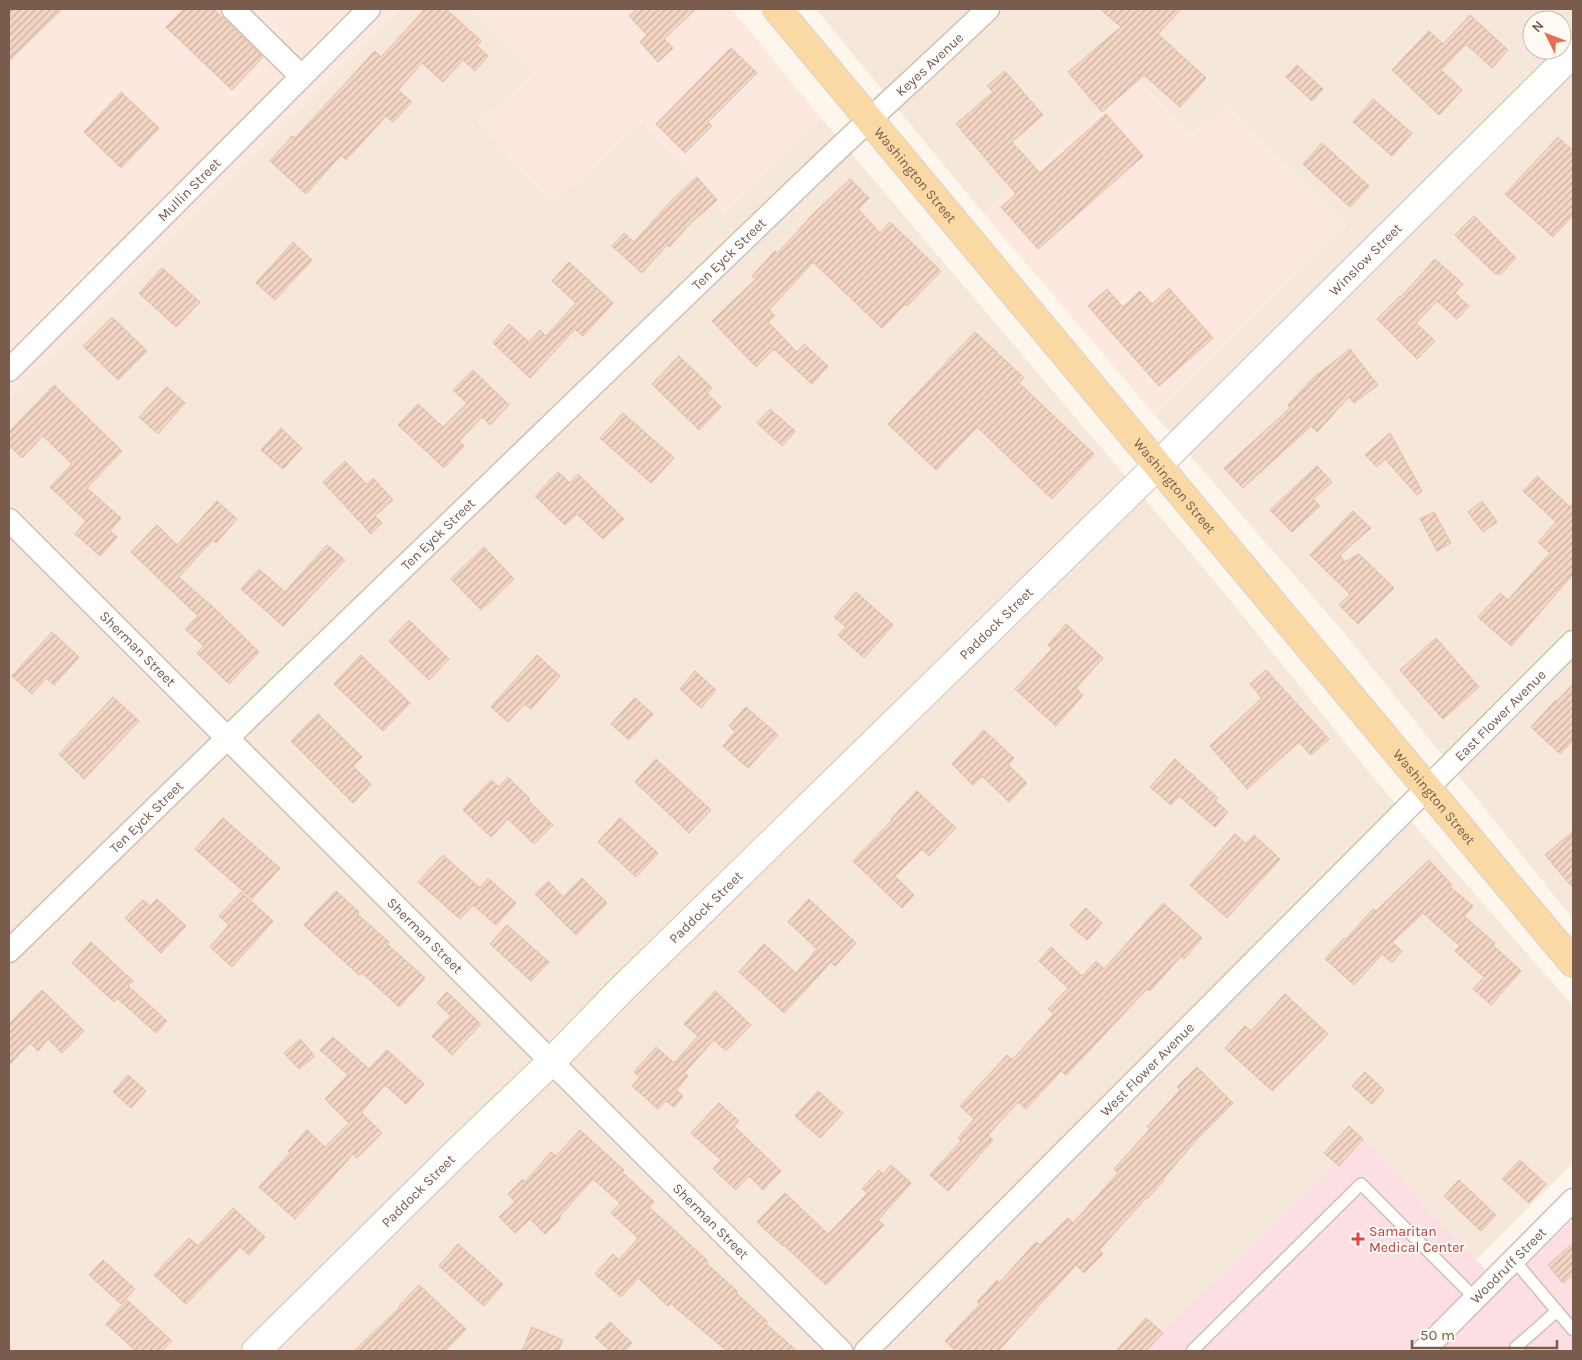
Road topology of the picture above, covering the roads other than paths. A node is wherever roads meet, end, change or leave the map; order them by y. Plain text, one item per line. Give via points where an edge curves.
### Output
1 (234, 9) edge
2 (369, 9) edge
3 (777, 9) edge
4 (988, 9) edge
5 (1573, 53) edge
6 (301, 76) junction
7 (869, 119) junction
8 (9, 370) edge
9 (1158, 465) junction
10 (9, 520) edge
11 (1573, 642) edge
12 (226, 738) junction
13 (1427, 789) junction
14 (9, 951) edge
15 (1573, 963) edge
16 (551, 1062) junction
17 (1573, 1200) edge
18 (1513, 1260) junction
19 (1475, 1298) junction
20 (1557, 1311) junction
21 (1573, 1330) edge
22 (256, 1351) edge
23 (841, 1351) edge
24 (866, 1351) edge
25 (1192, 1351) edge
26 (1423, 1351) edge
27 (1519, 1351) edge

1 - 6 street
2 - 6 street, Mullin Street
3 - 7 main road, Washington Street
4 - 7 street, Keyes Avenue
5 - 9 main road, Winslow Street
6 - 8 street, Mullin Street
7 - 9 main road, Washington Street
7 - 12 street, Ten Eyck Street
9 - 13 main road, Washington Street
9 - 16 main road, Paddock Street
10 - 12 street, Sherman Street
11 - 13 street, East Flower Avenue
12 - 14 street, Ten Eyck Street
12 - 16 street, Sherman Street
13 - 15 main road, Washington Street
13 - 24 street, West Flower Avenue
16 - 22 main road, Paddock Street
16 - 23 street, Sherman Street
17 - 18 street, Woodruff Street
18 - 19 street, Woodruff Street
18 - 20 lane
19 - 25 lane via 1360,1184
19 - 26 street, Woodruff Street
20 - 21 lane
20 - 27 lane via 1516,1347

